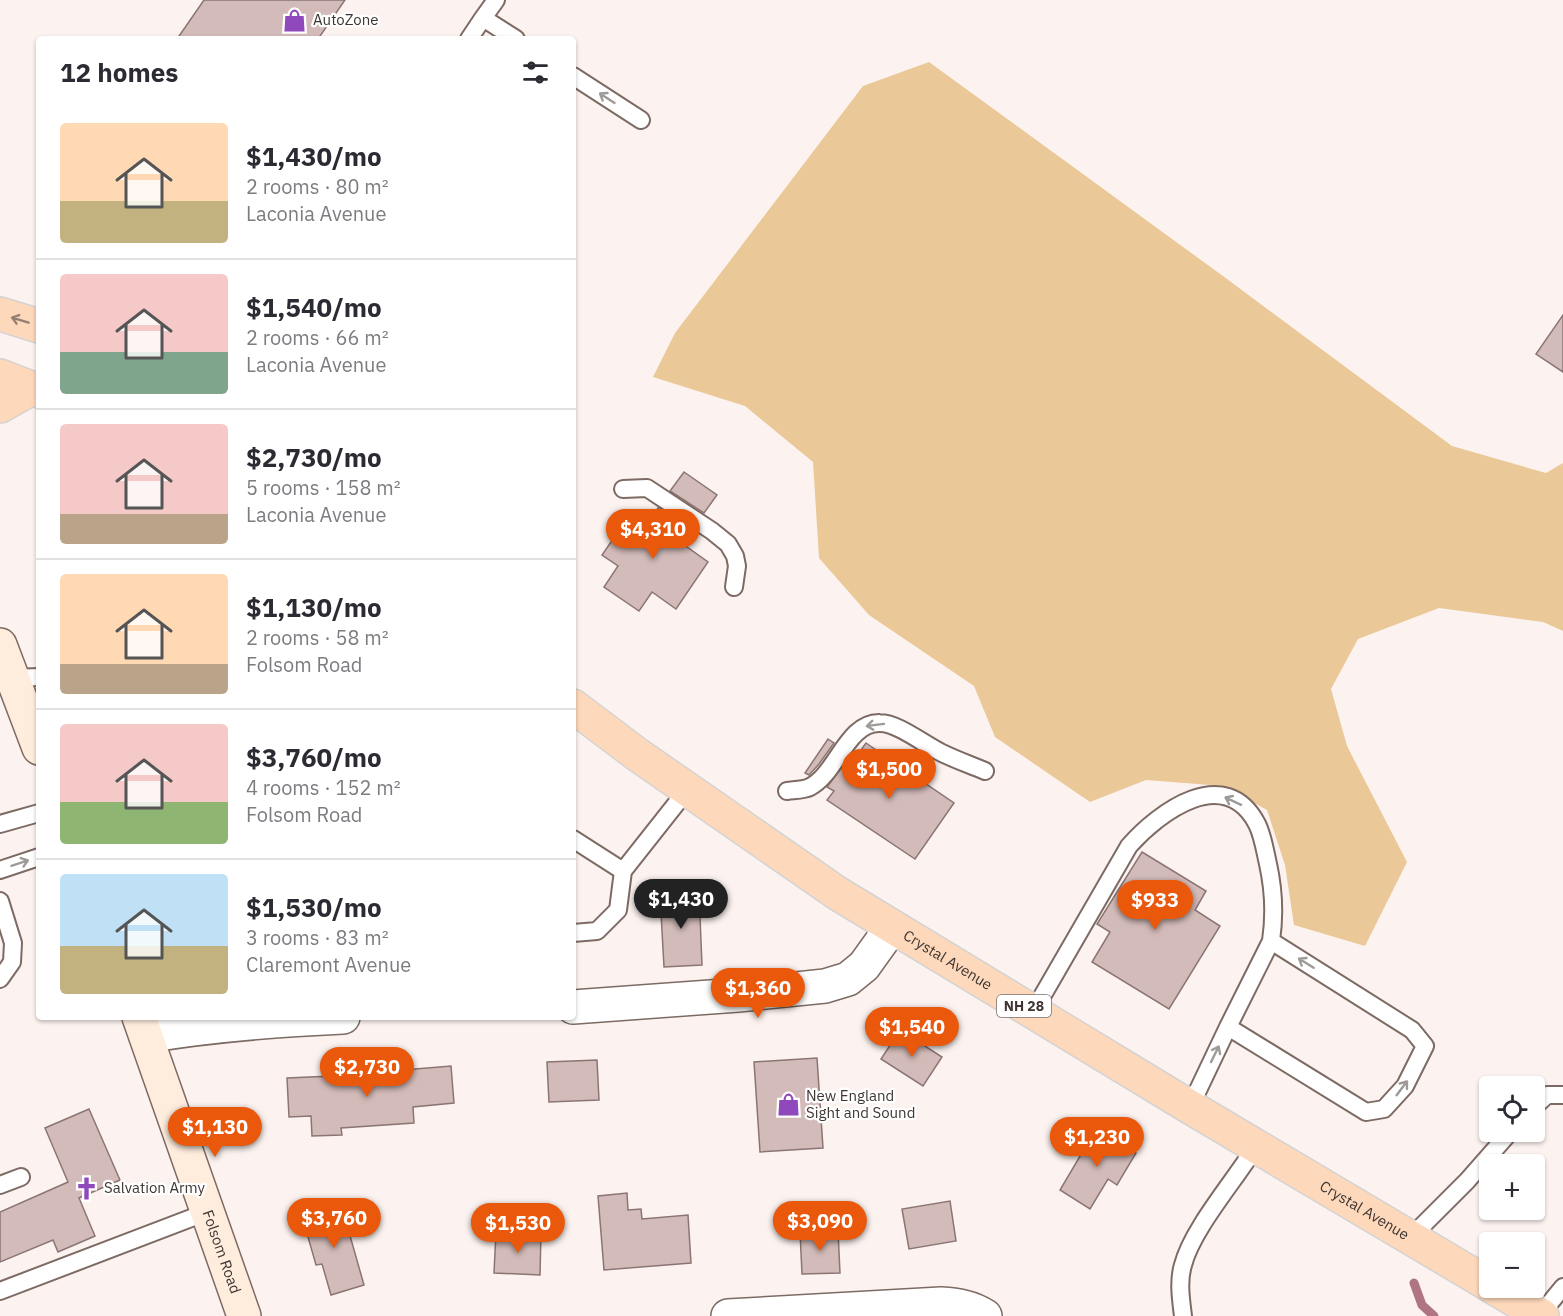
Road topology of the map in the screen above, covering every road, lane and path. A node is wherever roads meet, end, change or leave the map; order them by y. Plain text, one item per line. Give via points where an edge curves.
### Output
1 (496, 0) edge
2 (483, 18) junction
3 (471, 36) edge
4 (511, 36) edge
5 (576, 78) edge
6 (641, 120) dead end
7 (0, 314) edge
8 (36, 325) edge
9 (0, 376) edge
10 (36, 389) edge
11 (0, 406) edge
12 (623, 489) dead end
13 (734, 587) dead end
14 (0, 645) edge
15 (17, 680) edge
16 (576, 708) edge
17 (36, 739) edge
18 (985, 771) dead end
19 (687, 790) junction
20 (787, 790) dead end
21 (36, 814) edge
22 (0, 824) edge
23 (576, 840) edge
24 (36, 858) edge
25 (0, 870) edge
26 (624, 871) junction
27 (0, 901) edge
28 (892, 927) junction
29 (576, 933) edge
30 (1271, 941) junction
31 (0, 979) edge
32 (576, 1007) edge
33 (1033, 1012) junction
34 (265, 1020) edge
35 (142, 1027) edge
36 (1228, 1028) junction
37 (1563, 1095) edge
38 (1545, 1097) edge
39 (1190, 1107) junction
40 (1501, 1142) edge
41 (1257, 1146) junction
42 (21, 1177) dead end
43 (0, 1185) edge
44 (207, 1212) junction
45 (1410, 1238) junction
46 (1479, 1279) edge
47 (1563, 1287) edge
48 (0, 1291) edge
49 (1509, 1298) edge
50 (1530, 1313) edge
51 (244, 1316) edge
52 (728, 1316) edge
53 (985, 1316) edge
54 (1182, 1316) edge

1 - 2 lane
2 - 3 lane
2 - 4 lane
6 -> 5 lane
8 -> 7 main road
9 - 10 main road
10 - 11 main road
12 - 13 lane via 647,488 728,544 737,566
14 - 15 street
15 - 17 street
16 - 19 main road, Crystal Avenue / NH 28
18 -> 20 lane via 879,723 853,735 824,777 808,788
19 - 26 lane
19 - 28 main road, Crystal Avenue / NH 28
21 - 22 lane
23 - 26 lane
25 -> 24 lane
26 - 29 lane via 618,910 597,932
27 - 31 lane via 13,943 12,962
28 - 32 street via 864,966 848,979 825,986
28 - 33 main road, Crystal Avenue / NH 28
30 -> 33 lane via 1275,915 1273,887 1257,824 1244,807 1229,798 1208,795 1184,802 1163,813 1129,846
30 - 36 lane
36 -> 30 lane via 1365,1112 1384,1109 1405,1086 1425,1046 1412,1030
33 - 39 main road, Crystal Avenue / NH 28
34 - 35 street
35 - 44 street, Folsom Road
39 -> 36 lane
37 - 38 lane
39 - 41 main road, Crystal Avenue / NH 28
40 - 45 lane
41 - 45 main road, Crystal Avenue / NH 28
41 - 54 lane via 1191,1245 1182,1265
42 - 43 lane
44 - 48 lane
44 - 51 street, Folsom Road
45 - 46 main road, Crystal Avenue / NH 28
47 - 50 lane
49 - 50 main road
52 - 53 street via 941,1304 974,1309

